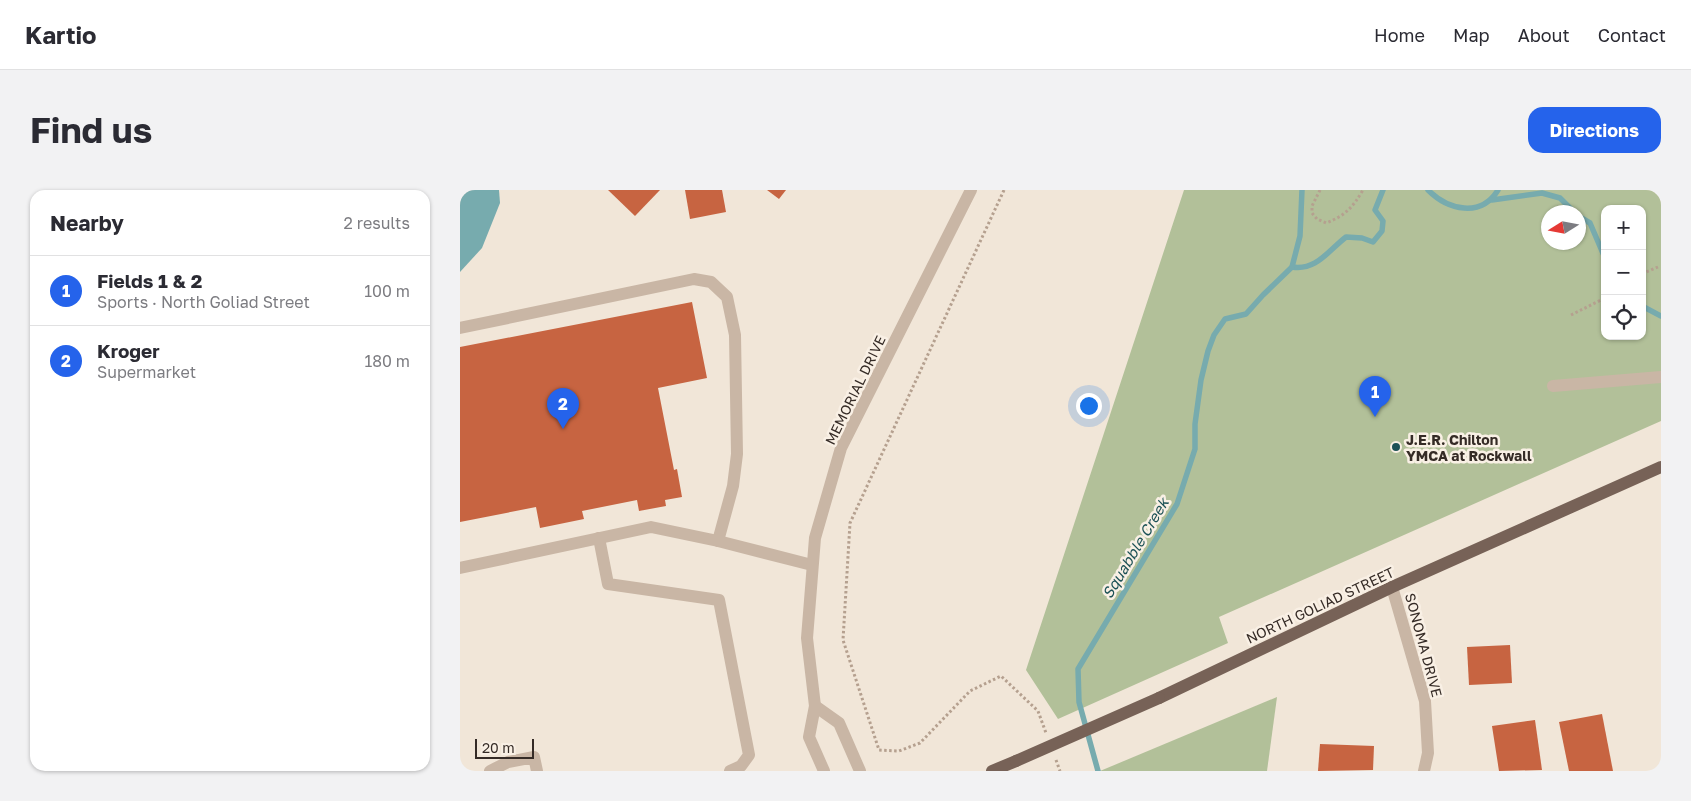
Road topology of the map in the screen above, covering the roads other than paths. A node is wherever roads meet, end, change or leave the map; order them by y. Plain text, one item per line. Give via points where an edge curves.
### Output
1 (970, 190) edge
2 (460, 328) edge
3 (1661, 377) edge
4 (1554, 386) dead end
5 (1661, 467) edge
6 (599, 538) junction
7 (718, 541) junction
8 (812, 566) junction
9 (460, 568) edge
10 (1392, 587) junction
11 (816, 706) junction
12 (490, 771) edge
13 (537, 771) edge
14 (730, 771) edge
15 (824, 771) edge
16 (860, 771) edge
17 (992, 771) edge
18 (1424, 771) edge

1 - 8 street, MEMORIAL DRIVE via 842,448 814,538
2 - 7 street via 694,279 711,282 727,297 735,335 737,454 733,486
3 - 4 street
5 - 10 main road, NORTH GOLIAD STREET
6 - 7 street via 651,527
6 - 9 street
6 - 14 street via 608,584 719,600 748,755 741,766
7 - 8 street
8 - 11 street, MEMORIAL DRIVE via 807,638
10 - 17 main road, NORTH GOLIAD STREET, bridge via 1159,698
10 - 18 street, SONOMA DRIVE via 1425,701 1428,753
11 - 15 street, MEMORIAL DRIVE via 809,736
11 - 16 street via 838,723
12 - 13 street via 508,762 534,757

